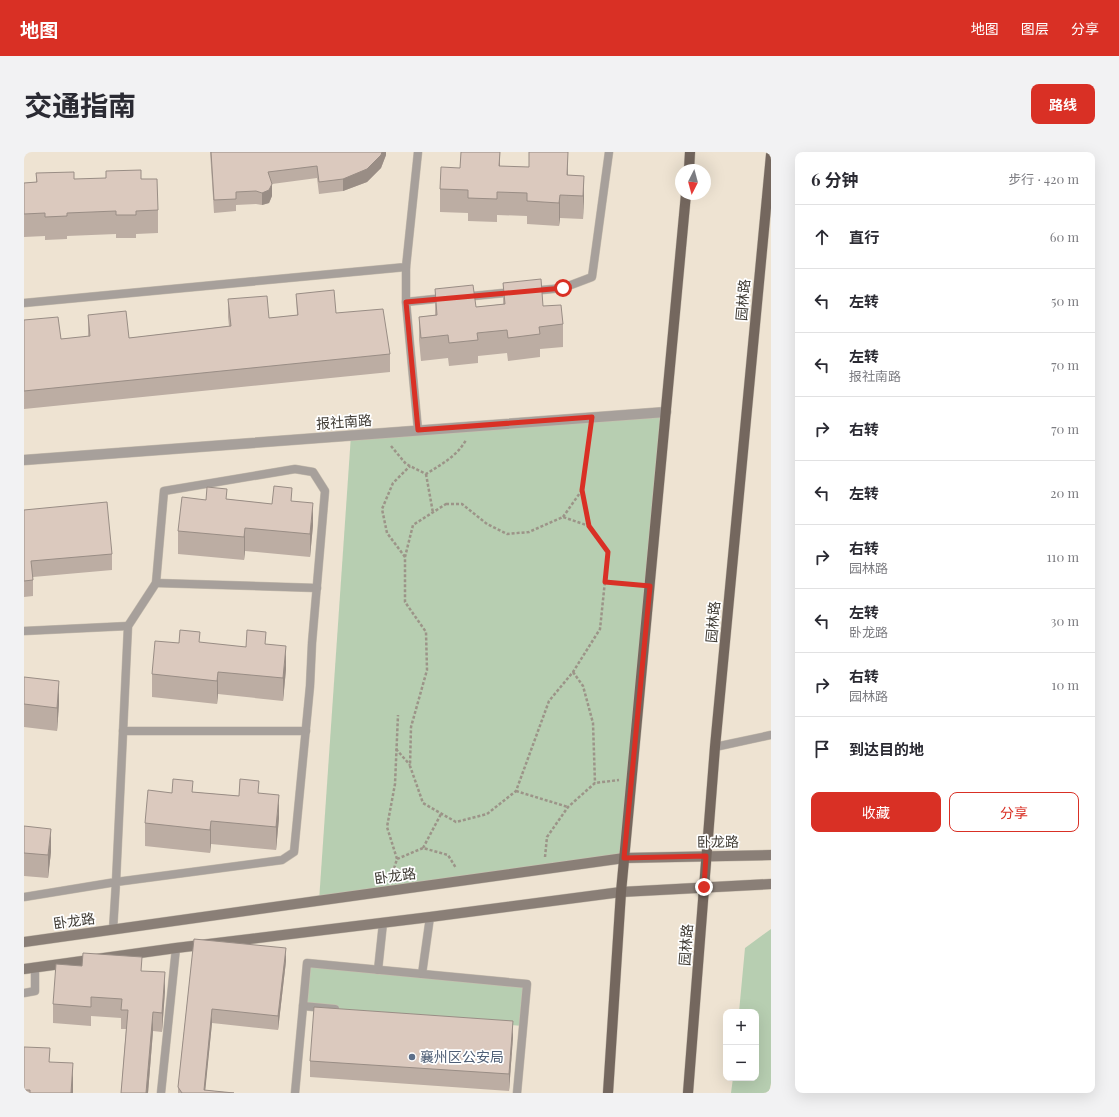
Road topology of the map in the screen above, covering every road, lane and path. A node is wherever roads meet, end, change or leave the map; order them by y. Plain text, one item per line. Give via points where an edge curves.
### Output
1 (418, 152) edge
2 (609, 152) edge
3 (690, 152) edge
4 (771, 155) edge
5 (689, 164) edge
6 (685, 200) edge
7 (406, 267) junction
8 (406, 302) junction
9 (24, 303) edge
10 (666, 412) junction
11 (592, 417) junction
12 (475, 426) junction
13 (418, 430) junction
14 (380, 433) junction
15 (24, 460) edge
16 (410, 466) junction
17 (426, 474) junction
18 (582, 490) junction
19 (433, 513) junction
20 (563, 517) junction
21 (589, 526) junction
22 (404, 557) junction
23 (605, 582) junction
24 (156, 584) junction
25 (650, 586) junction
26 (317, 588) junction
27 (128, 626) junction
28 (24, 631) edge
29 (573, 672) junction
30 (398, 715) dead end
31 (123, 731) junction
32 (306, 731) junction
33 (771, 735) edge
34 (715, 747) junction
35 (396, 749) junction
36 (410, 766) junction
37 (632, 779) junction
38 (595, 783) junction
39 (516, 791) junction
40 (568, 807) junction
41 (441, 814) junction
42 (423, 848) junction
43 (771, 855) edge
44 (706, 856) junction
45 (624, 858) junction
46 (397, 859) junction
47 (544, 869) junction
48 (463, 881) junction
49 (116, 882) junction
50 (771, 884) edge
51 (704, 887) junction
52 (387, 891) junction
53 (621, 892) junction
54 (24, 897) edge
55 (430, 917) junction
56 (383, 923) junction
57 (113, 930) junction
58 (24, 942) edge
59 (176, 948) junction
60 (36, 967) junction
61 (24, 969) edge
62 (378, 970) junction
63 (422, 974) junction
64 (24, 993) edge
65 (304, 1006) junction
66 (343, 1010) edge
67 (161, 1093) edge
68 (295, 1093) edge
69 (516, 1093) edge
70 (608, 1093) edge
71 (688, 1093) edge

1 - 7 lane
2 - 8 lane via 592,277 563,288
3 - 5 main road
4 - 34 main road, 园林路
6 - 10 main road
7 - 8 lane
7 - 9 lane
8 - 13 lane
10 - 11 street, 报社南路
10 - 25 main road
11 - 12 street, 报社南路
11 - 18 path
12 - 13 street, 报社南路
12 - 17 path via 461,449
13 - 14 street, 报社南路
14 - 15 street, 报社南路
14 - 16 path
16 - 17 path
16 - 22 path via 393,483 382,508 387,533
17 - 19 path
18 - 20 path
18 - 21 path
19 - 20 path via 446,504 462,504 487,524 507,534 529,532
19 - 22 path via 413,526
20 - 21 path
21 - 23 path via 608,552
22 - 36 path via 405,602 426,632 427,670 411,727
23 - 25 path
23 - 29 path via 600,630
24 - 26 lane
24 - 26 lane via 164,492 295,469 313,472 325,491
24 - 27 lane
25 - 37 main road
26 - 32 lane
27 - 28 lane
27 - 31 lane
29 - 38 path via 583,686 593,723
29 - 39 path via 549,701
30 - 35 path
31 - 32 lane
31 - 49 lane
32 - 49 lane via 294,852 282,860
33 - 34 lane
34 - 44 main road, 园林路
35 - 36 path
35 - 46 path via 395,784 387,827
36 - 41 path via 423,803
37 - 38 path
37 - 45 main road
38 - 40 path
39 - 40 path
39 - 41 path via 487,814 456,822
40 - 47 path via 546,837
41 - 42 path
42 - 46 path
42 - 48 path via 448,855
43 - 44 main road, 卧龙路
44 - 45 main road, 卧龙路
44 - 51 main road, 园林路
45 - 47 main road, 卧龙路
45 - 53 main road
46 - 52 path
47 - 48 main road, 卧龙路
48 - 52 main road, 卧龙路
49 - 54 lane
49 - 57 lane
50 - 51 main road
51 - 53 main road
51 - 71 main road, 园林路
52 - 57 main road, 卧龙路
53 - 55 main road
53 - 70 main road
55 - 56 main road
55 - 63 lane
56 - 59 main road
56 - 62 lane
57 - 58 main road, 卧龙路
59 - 60 main road
59 - 67 lane
60 - 61 main road
60 - 64 lane via 35,991
62 - 63 lane
62 - 65 lane via 308,963
63 - 69 lane via 527,984 519,1026
65 - 66 lane
65 - 68 lane

